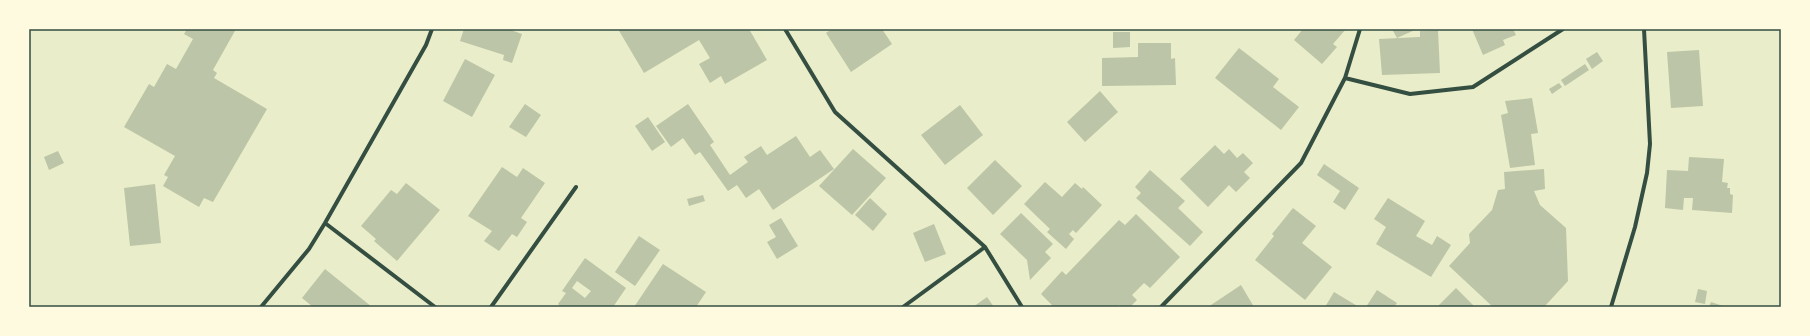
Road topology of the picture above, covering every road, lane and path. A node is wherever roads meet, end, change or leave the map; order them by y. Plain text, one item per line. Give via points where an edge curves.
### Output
1 (432, 29) edge
2 (785, 29) edge
3 (1360, 29) edge
4 (1563, 29) edge
5 (1644, 29) edge
6 (1345, 78) junction
7 (576, 187) dead end
8 (325, 223) junction
9 (985, 247) junction
10 (261, 307) edge
11 (435, 307) edge
12 (491, 307) edge
13 (902, 307) edge
14 (1022, 307) edge
15 (1161, 307) edge
16 (1611, 307) edge

1 - 8 street via 426,45
2 - 9 street via 835,112
3 - 6 street
4 - 6 street via 1473,87 1410,94
5 - 16 street via 1650,144 1647,172 1636,227
6 - 15 street via 1302,163
7 - 12 street
8 - 10 street via 309,250
8 - 11 street
9 - 13 street
9 - 14 street

